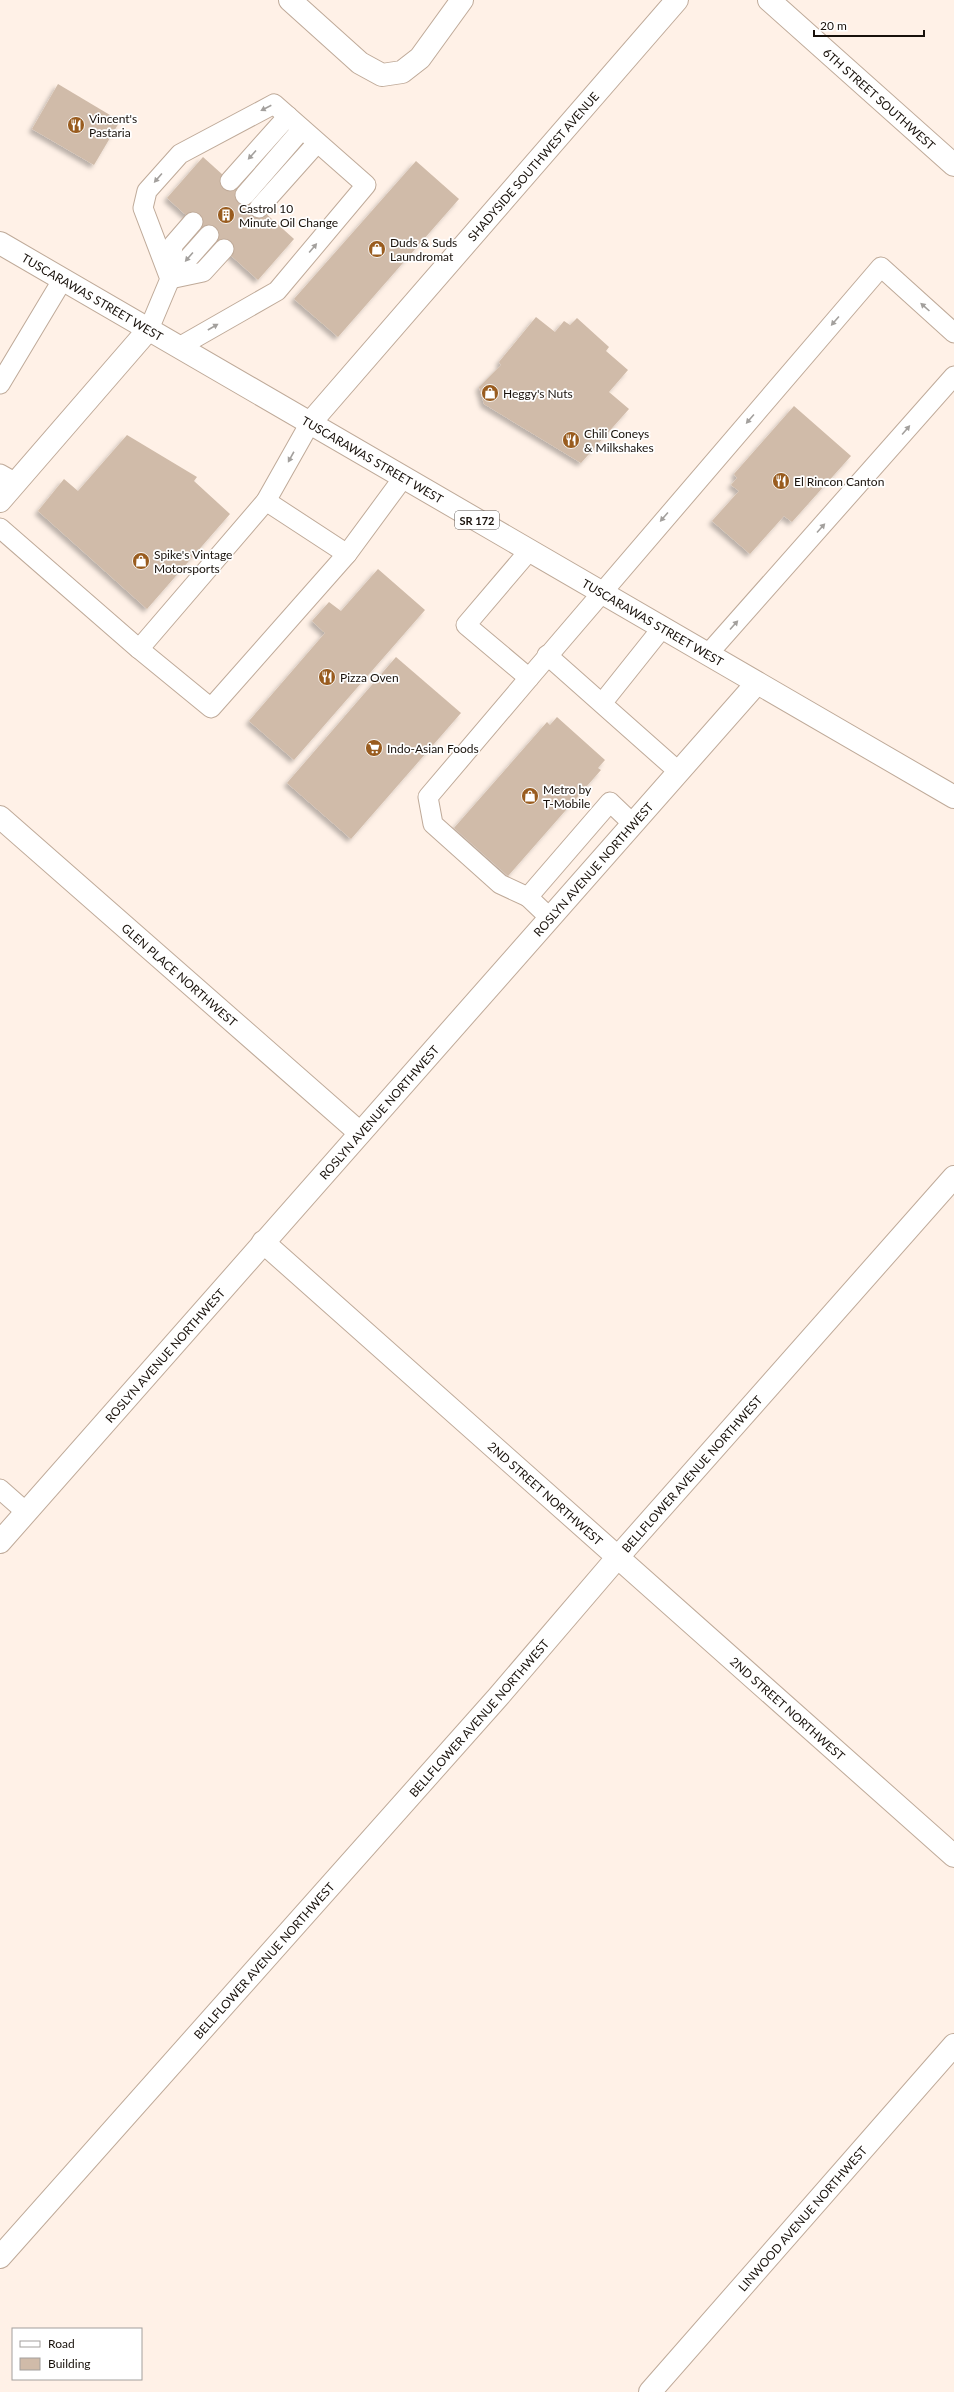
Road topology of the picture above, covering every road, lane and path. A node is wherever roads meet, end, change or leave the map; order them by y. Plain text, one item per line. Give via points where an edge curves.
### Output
1 (290, 0) edge
2 (462, 0) edge
3 (677, 0) edge
4 (775, 2) edge
5 (288, 116) junction
6 (302, 129) junction
7 (317, 143) junction
8 (954, 165) edge
9 (230, 181) dead end
10 (245, 194) dead end
11 (260, 208) dead end
12 (193, 222) dead end
13 (208, 236) dead end
14 (0, 243) edge
15 (224, 249) dead end
16 (63, 279) junction
17 (170, 279) junction
18 (149, 330) junction
19 (954, 333) edge
20 (179, 347) junction
21 (3, 374) edge
22 (954, 376) edge
23 (310, 423) junction
24 (403, 478) junction
25 (8, 479) edge
26 (0, 501) edge
27 (266, 501) junction
28 (0, 528) edge
29 (529, 551) junction
30 (347, 554) junction
31 (602, 593) junction
32 (662, 628) junction
33 (139, 649) junction
34 (708, 654) junction
35 (548, 655) junction
36 (529, 678) junction
37 (757, 683) junction
38 (603, 702) junction
39 (679, 772) junction
40 (954, 797) edge
41 (0, 817) edge
42 (632, 823) junction
43 (528, 897) junction
44 (550, 918) junction
45 (360, 1133) junction
46 (954, 1177) edge
47 (263, 1242) junction
48 (0, 1489) edge
49 (26, 1512) junction
50 (0, 1542) edge
51 (617, 1558) junction
52 (954, 1856) edge
53 (954, 2045) edge
54 (0, 2257) edge
55 (650, 2392) edge

1 - 2 street via 360,63 382,75 402,72 420,58
3 - 23 street, SHADYSIDE SOUTHWEST AVENUE
4 - 8 street, 6TH STREET SOUTHWEST
5 - 6 lane
5 -> 9 lane
5 -> 17 lane via 274,104 201,141 180,154 147,191 143,208
6 - 7 lane
6 - 10 lane
7 - 11 lane
20 -> 7 lane via 277,291 366,186
12 - 17 lane via 173,245
13 -> 17 lane
14 - 16 street, TUSCARAWAS STREET WEST / SR 172
15 - 17 lane via 203,272
16 - 18 street, TUSCARAWAS STREET WEST / SR 172
16 - 21 lane
17 - 18 lane
18 - 20 street, TUSCARAWAS STREET WEST / SR 172
18 - 25 street
19 -> 31 lane via 881,267 646,538
20 - 23 street, TUSCARAWAS STREET WEST / SR 172
34 -> 22 lane
23 - 24 street, TUSCARAWAS STREET WEST / SR 172
23 -> 27 lane
24 - 29 street, TUSCARAWAS STREET WEST / SR 172
24 - 30 lane
25 - 26 street
27 - 30 lane
27 - 33 lane
28 - 33 lane
29 - 31 street, TUSCARAWAS STREET WEST / SR 172
29 - 36 lane via 466,625
30 - 33 lane via 211,708
31 - 32 street, TUSCARAWAS STREET WEST / SR 172
31 - 35 lane
32 - 34 street, TUSCARAWAS STREET WEST / SR 172
32 - 38 lane
34 - 37 street, TUSCARAWAS STREET WEST / SR 172
35 - 36 lane
35 - 38 lane
36 - 43 lane via 428,797 434,824 500,884
37 - 39 street, ROSLYN AVENUE NORTHWEST
37 - 40 street, TUSCARAWAS STREET WEST / SR 172
38 - 39 lane
39 - 42 street, ROSLYN AVENUE NORTHWEST
41 - 45 street, GLEN PLACE NORTHWEST
42 - 43 lane via 610,802
42 - 44 street, ROSLYN AVENUE NORTHWEST
43 - 44 lane
44 - 45 street, ROSLYN AVENUE NORTHWEST
45 - 47 street, ROSLYN AVENUE NORTHWEST
46 - 51 street, BELLFLOWER AVENUE NORTHWEST
47 - 49 street, ROSLYN AVENUE NORTHWEST
47 - 51 street, 2ND STREET NORTHWEST
48 - 49 lane
49 - 50 street, ROSLYN AVENUE NORTHWEST
51 - 52 street, 2ND STREET NORTHWEST
51 - 54 street, BELLFLOWER AVENUE NORTHWEST via 487,1709
53 - 55 street, LINWOOD AVENUE NORTHWEST

